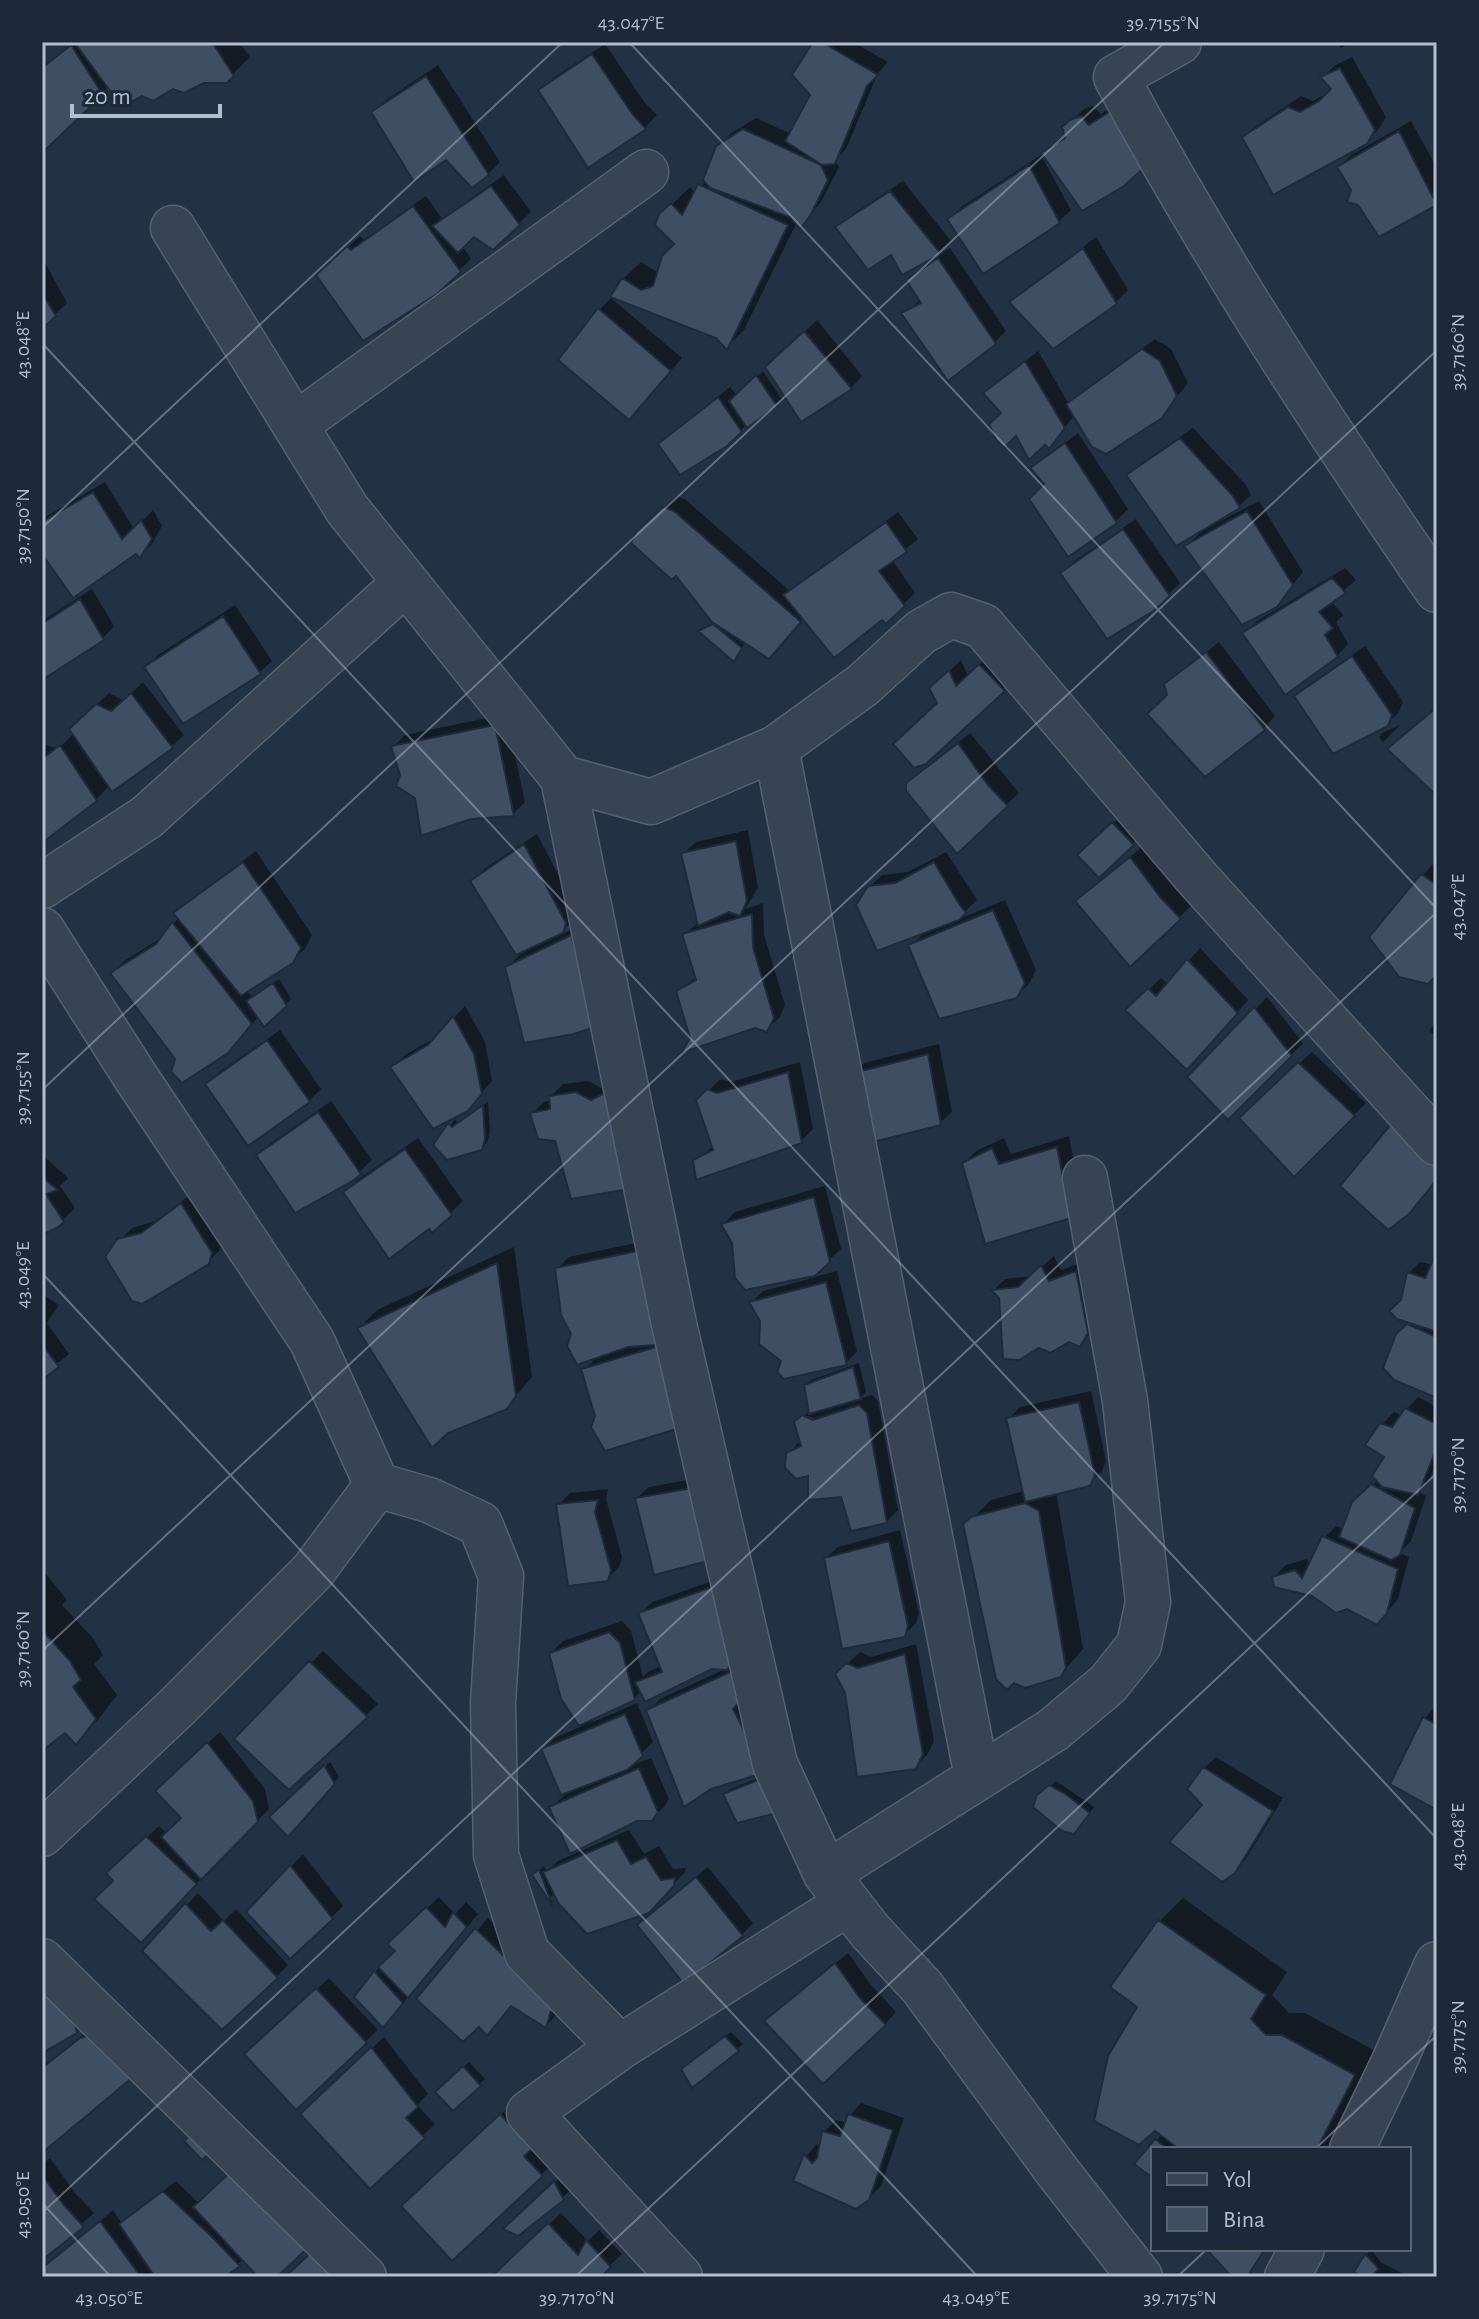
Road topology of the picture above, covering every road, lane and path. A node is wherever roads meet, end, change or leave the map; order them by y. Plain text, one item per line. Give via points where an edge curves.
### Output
1 (1179, 42) edge
2 (646, 172) dead end
3 (173, 228) dead end
4 (295, 425) junction
5 (405, 583) junction
6 (1437, 590) edge
7 (776, 748) junction
8 (563, 778) junction
9 (42, 886) edge
10 (42, 930) edge
11 (1437, 1143) edge
12 (1085, 1178) dead end
13 (377, 1485) junction
14 (977, 1777) junction
15 (42, 1834) edge
16 (837, 1888) junction
17 (42, 1961) edge
18 (1437, 1964) edge
19 (620, 2047) junction
20 (1353, 2147) edge
21 (1301, 2251) edge
22 (364, 2277) edge
23 (680, 2277) edge
24 (1140, 2277) edge
25 (1287, 2277) edge

1 - 6 street via 1116,77 1171,179 1325,428
2 - 4 street
3 - 4 street
4 - 5 street via 347,509
5 - 8 street
5 - 9 street via 147,817
7 - 8 street via 651,802
7 - 11 street via 863,685 921,632 951,615 983,626 1197,878
7 - 14 street
8 - 16 street via 674,1324 775,1764
10 - 13 street via 312,1341
12 - 14 street via 1125,1401 1148,1602 1139,1645 1108,1684 1053,1730
13 - 15 street via 313,1571
13 - 19 street via 429,1500 480,1524 501,1576 493,1703 496,1855 527,1953
14 - 16 street
16 - 19 street
16 - 24 street via 922,1987
17 - 22 street
18 - 20 street
19 - 23 street via 529,2113
21 - 25 street

